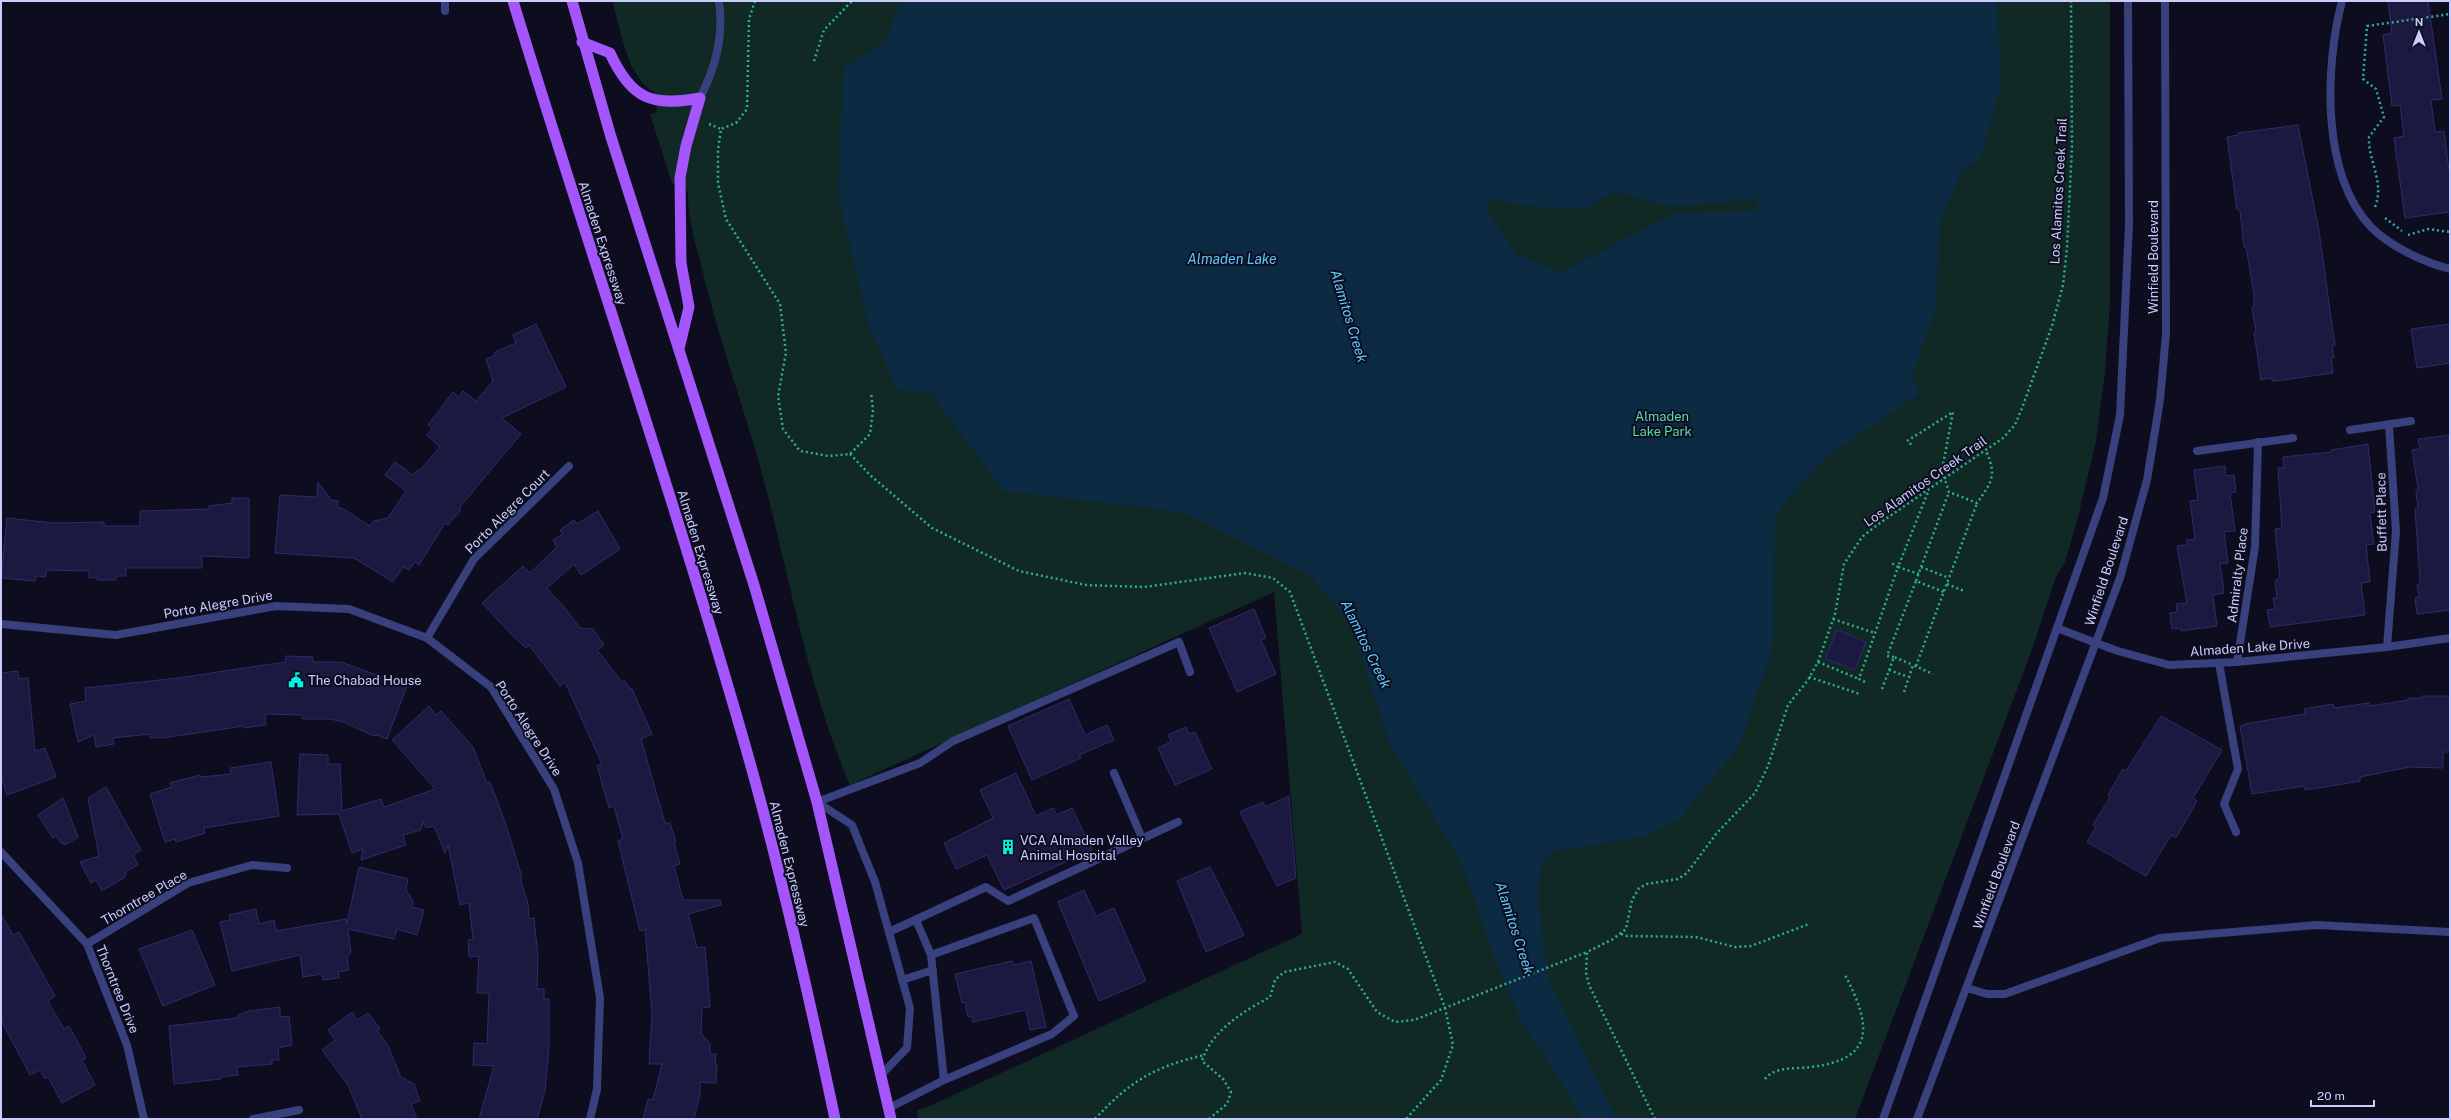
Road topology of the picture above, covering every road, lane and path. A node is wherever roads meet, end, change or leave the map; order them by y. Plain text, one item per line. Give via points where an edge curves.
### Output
1 (445, 1) edge
2 (513, 1) edge
3 (572, 1) edge
4 (719, 1) edge
5 (755, 1) edge
6 (852, 1) edge
7 (2071, 1) edge
8 (2128, 1) edge
9 (2165, 1) edge
10 (2342, 1) edge
11 (444, 11) dead end
12 (2450, 14) edge
13 (582, 42) junction
14 (814, 62) dead end
15 (700, 98) junction
16 (705, 122) dead end
17 (721, 129) junction
18 (2450, 232) edge
19 (2450, 269) edge
20 (679, 349) junction
21 (871, 393) dead end
22 (2411, 421) dead end
23 (2389, 425) junction
24 (2350, 430) dead end
25 (2293, 438) dead end
26 (2258, 442) junction
27 (1910, 443) dead end
28 (1986, 451) junction
29 (2197, 451) dead end
30 (850, 454) junction
31 (569, 466) dead end
32 (1946, 479) junction
33 (1928, 491) junction
34 (1949, 492) junction
35 (1977, 503) junction
36 (1890, 562) dead end
37 (1898, 567) junction
38 (1921, 567) junction
39 (1919, 574) junction
40 (1949, 578) junction
41 (1916, 581) junction
42 (1947, 584) junction
43 (1964, 591) dead end
44 (1944, 592) junction
45 (1833, 619) junction
46 (1, 624) edge
47 (2057, 628) junction
48 (1875, 633) junction
49 (427, 638) junction
50 (2450, 638) edge
51 (2096, 643) junction
52 (2387, 647) junction
53 (1894, 657) junction
54 (1818, 662) junction
55 (2237, 662) junction
56 (2219, 663) junction
57 (1915, 666) junction
58 (1889, 670) junction
59 (1190, 672) dead end
60 (1934, 674) dead end
61 (1810, 677) junction
62 (1908, 677) junction
63 (1859, 680) junction
64 (1866, 682) dead end
65 (1882, 689) dead end
66 (1904, 692) dead end
67 (1860, 694) dead end
68 (1114, 773) dead end
69 (817, 802) junction
70 (1178, 822) dead end
71 (2236, 832) dead end
72 (1142, 838) junction
73 (1, 852) edge
74 (287, 868) dead end
75 (916, 920) junction
76 (1809, 924) dead end
77 (888, 932) junction
78 (2450, 932) edge
79 (1621, 934) junction
80 (86, 944) junction
81 (1588, 952) junction
82 (931, 955) junction
83 (933, 970) junction
84 (1845, 975) dead end
85 (902, 980) junction
86 (1966, 988) junction
87 (1445, 1008) junction
88 (1204, 1056) junction
89 (881, 1075) junction
90 (1765, 1079) dead end
91 (944, 1080) junction
92 (889, 1108) junction
93 (299, 1110) dead end
94 (1411, 1115) junction
95 (144, 1119) edge
96 (253, 1119) edge
97 (590, 1119) edge
98 (835, 1119) edge
99 (891, 1119) edge
100 (1095, 1119) edge
101 (1209, 1119) edge
102 (1406, 1119) edge
103 (1412, 1119) edge
104 (1655, 1119) edge
105 (1883, 1119) edge
106 (1917, 1119) edge

1 - 11 street
2 - 98 main road, Almaden Expressway via 744,740 782,884
3 - 13 main road
4 - 15 street via 721,15 717,56 712,74
5 - 17 path via 749,20 747,109 736,124
6 - 14 path via 824,30
7 - 28 path, Los Alamitos Creek Trail via 2072,147 2063,285 2052,326 2015,425 2004,438
8 - 47 street, Winfield Boulevard via 2129,225 2120,415 2103,498
9 - 51 street, Winfield Boulevard via 2166,334 2160,400 2147,480 2120,578
10 - 19 street via 2331,60 2330,103 2333,138 2353,203 2370,226 2384,238 2413,254
12 - 18 path via 2367,26 2363,79 2376,89 2384,117 2369,137 2370,152 2378,178 2374,209 2408,235 2428,229
13 - 15 main road via 610,53 621,76 642,96 659,102
13 - 20 main road
15 - 20 main road via 680,178 680,244 689,307
16 - 17 path
17 - 30 path via 718,183 726,219 780,304 786,353 778,396 783,430 800,451 829,456
20 - 69 main road via 754,585
21 - 30 path via 873,410 870,434
22 - 23 street
23 - 24 street
23 - 52 street, Buffett Place via 2396,531
25 - 26 street
26 - 29 street
26 - 55 street, Admiralty Place via 2255,548
27 - 32 path via 1953,412 1942,470
28 - 32 path, Los Alamitos Creek Trail
28 - 35 path via 1993,475
30 - 87 path via 870,475 932,528 1019,571 1086,585 1144,587 1245,573 1273,578 1290,592
31 - 49 street, Porto Alegre Court via 474,559
32 - 33 path, Los Alamitos Creek Trail
32 - 34 path
33 - 37 path
33 - 45 path, Los Alamitos Creek Trail via 1877,525 1851,551 1844,564
34 - 35 path
34 - 38 path
35 - 40 path
36 - 37 path
37 - 39 path
37 - 48 path
38 - 39 path
38 - 40 path
39 - 41 path
40 - 42 path
41 - 44 path
41 - 53 path via 1887,656
42 - 43 path
42 - 44 path
44 - 57 path
45 - 48 path
45 - 54 path, Los Alamitos Creek Trail
46 - 49 street, Porto Alegre Drive via 116,635 276,606 348,609
47 - 51 street, Almaden Lake Drive
47 - 105 street, Winfield Boulevard
48 - 63 path
49 - 97 street, Porto Alegre Drive via 491,687 554,789 578,863 600,998 597,1090
50 - 52 street, Almaden Lake Drive
51 - 56 street, Almaden Lake Drive via 2169,665
51 - 86 street, Winfield Boulevard
52 - 55 street, Almaden Lake Drive
53 - 57 path
53 - 58 path
54 - 61 path, Los Alamitos Creek Trail
54 - 63 path
55 - 56 street, Almaden Lake Drive
56 - 71 street via 2238,769 2224,804
57 - 60 path
57 - 62 path
58 - 62 path
58 - 65 path
59 - 69 street via 1179,642 953,741 920,763
61 - 67 path
61 - 79 path, Los Alamitos Creek Trail via 1788,705 1768,766 1755,792 1716,834 1687,873 1678,879 1647,884 1639,888 1632,900 1629,921
62 - 66 path
63 - 64 path
68 - 72 street
69 - 77 street via 852,825 875,882
69 - 89 main road
70 - 72 street
72 - 75 street via 1008,901 986,887
73 - 80 street, Thorntree Drive
74 - 80 street, Thorntree Place via 252,865 188,883
75 - 77 street
75 - 82 street
76 - 79 path via 1751,946 1735,947 1696,937
77 - 85 street
78 - 86 street via 2317,924 2160,938 2005,994 1987,994
79 - 81 path
80 - 95 street, Thorntree Drive via 127,1045
81 - 87 path
81 - 104 path via 1586,973 1589,986
82 - 83 street
82 - 91 street via 1034,918 1074,1016 1052,1034
83 - 85 street
83 - 91 street
84 - 90 path via 1864,1017 1864,1035 1854,1051 1837,1061 1811,1067 1785,1068
85 - 89 street via 910,1008 907,1048
86 - 106 street, Winfield Boulevard
87 - 88 path via 1414,1020 1396,1022 1377,1012 1348,969 1335,962 1284,972 1275,980 1270,997 1244,1011 1206,1048
87 - 94 path via 1453,1045 1441,1080
88 - 100 path via 1175,1062 1148,1073 1122,1091
88 - 101 path via 1202,1061 1223,1079 1231,1092 1228,1104
89 - 92 main road
91 - 92 street
92 - 99 main road
93 - 96 street
94 - 102 path
94 - 103 path

